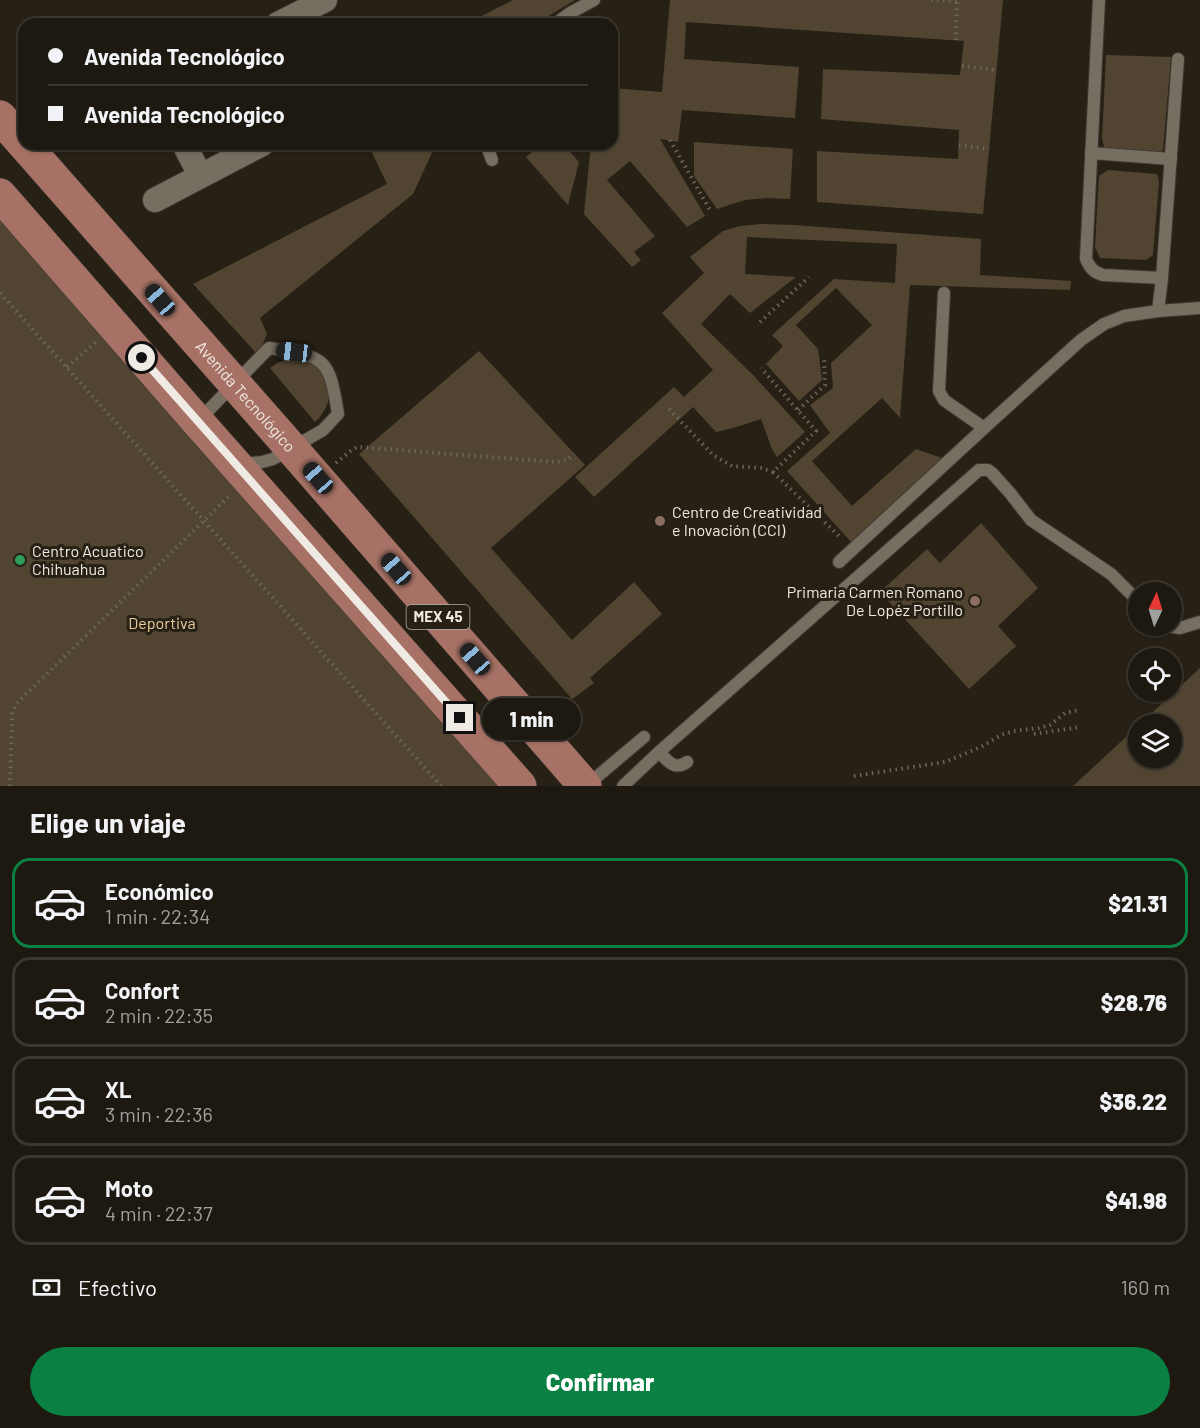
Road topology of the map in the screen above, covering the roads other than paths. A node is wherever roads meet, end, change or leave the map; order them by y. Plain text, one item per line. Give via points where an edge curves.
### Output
1 (325, 0) edge
2 (594, 0) edge
3 (1099, 0) edge
4 (290, 18) edge
5 (563, 18) edge
6 (1178, 58) dead end
7 (0, 117) edge
8 (18, 133) edge
9 (35, 150) edge
10 (187, 150) edge
11 (250, 150) edge
12 (488, 150) edge
13 (1091, 153) junction
14 (1170, 159) junction
15 (492, 160) dead end
16 (200, 175) junction
17 (0, 195) edge
18 (154, 200) dead end
19 (1161, 278) junction
20 (944, 293) dead end
21 (1200, 308) edge
22 (1158, 311) junction
23 (235, 384) junction
24 (197, 421) junction
25 (984, 428) junction
26 (292, 448) junction
27 (242, 471) junction
28 (839, 562) dead end
29 (1128, 591) edge
30 (1200, 622) edge
31 (1182, 627) edge
32 (644, 738) dead end
33 (659, 752) junction
34 (687, 762) dead end
35 (520, 786) edge
36 (585, 786) edge
37 (623, 786) edge

1 - 4 street
2 - 5 lane
3 - 13 lane
6 - 14 lane
7 - 8 main road, Avenida Tecnológico / MEX 45
9 - 23 main road, Avenida Tecnológico / MEX 45
10 - 16 street
11 - 16 street
12 - 15 lane
13 - 14 lane
13 - 19 lane via 1086,259 1090,268 1102,275
14 - 19 lane
16 - 18 street
17 - 24 main road, MEX 45
19 - 22 lane
20 - 25 lane via 939,390 944,400
21 - 22 lane
22 - 25 lane via 1124,316 1104,324
23 - 24 lane
23 - 26 main road, Avenida Tecnológico / MEX 45
23 - 26 lane via 269,348 308,355 326,367 332,378 338,414 323,430
24 - 27 main road, MEX 45
25 - 28 lane
26 - 27 lane
26 - 36 main road, Avenida Tecnológico / MEX 45
27 - 35 main road, MEX 45
29 - 33 lane via 1110,574 1031,520 992,473 979,470
30 - 31 lane
32 - 36 lane
33 - 34 lane via 675,766
33 - 37 lane

